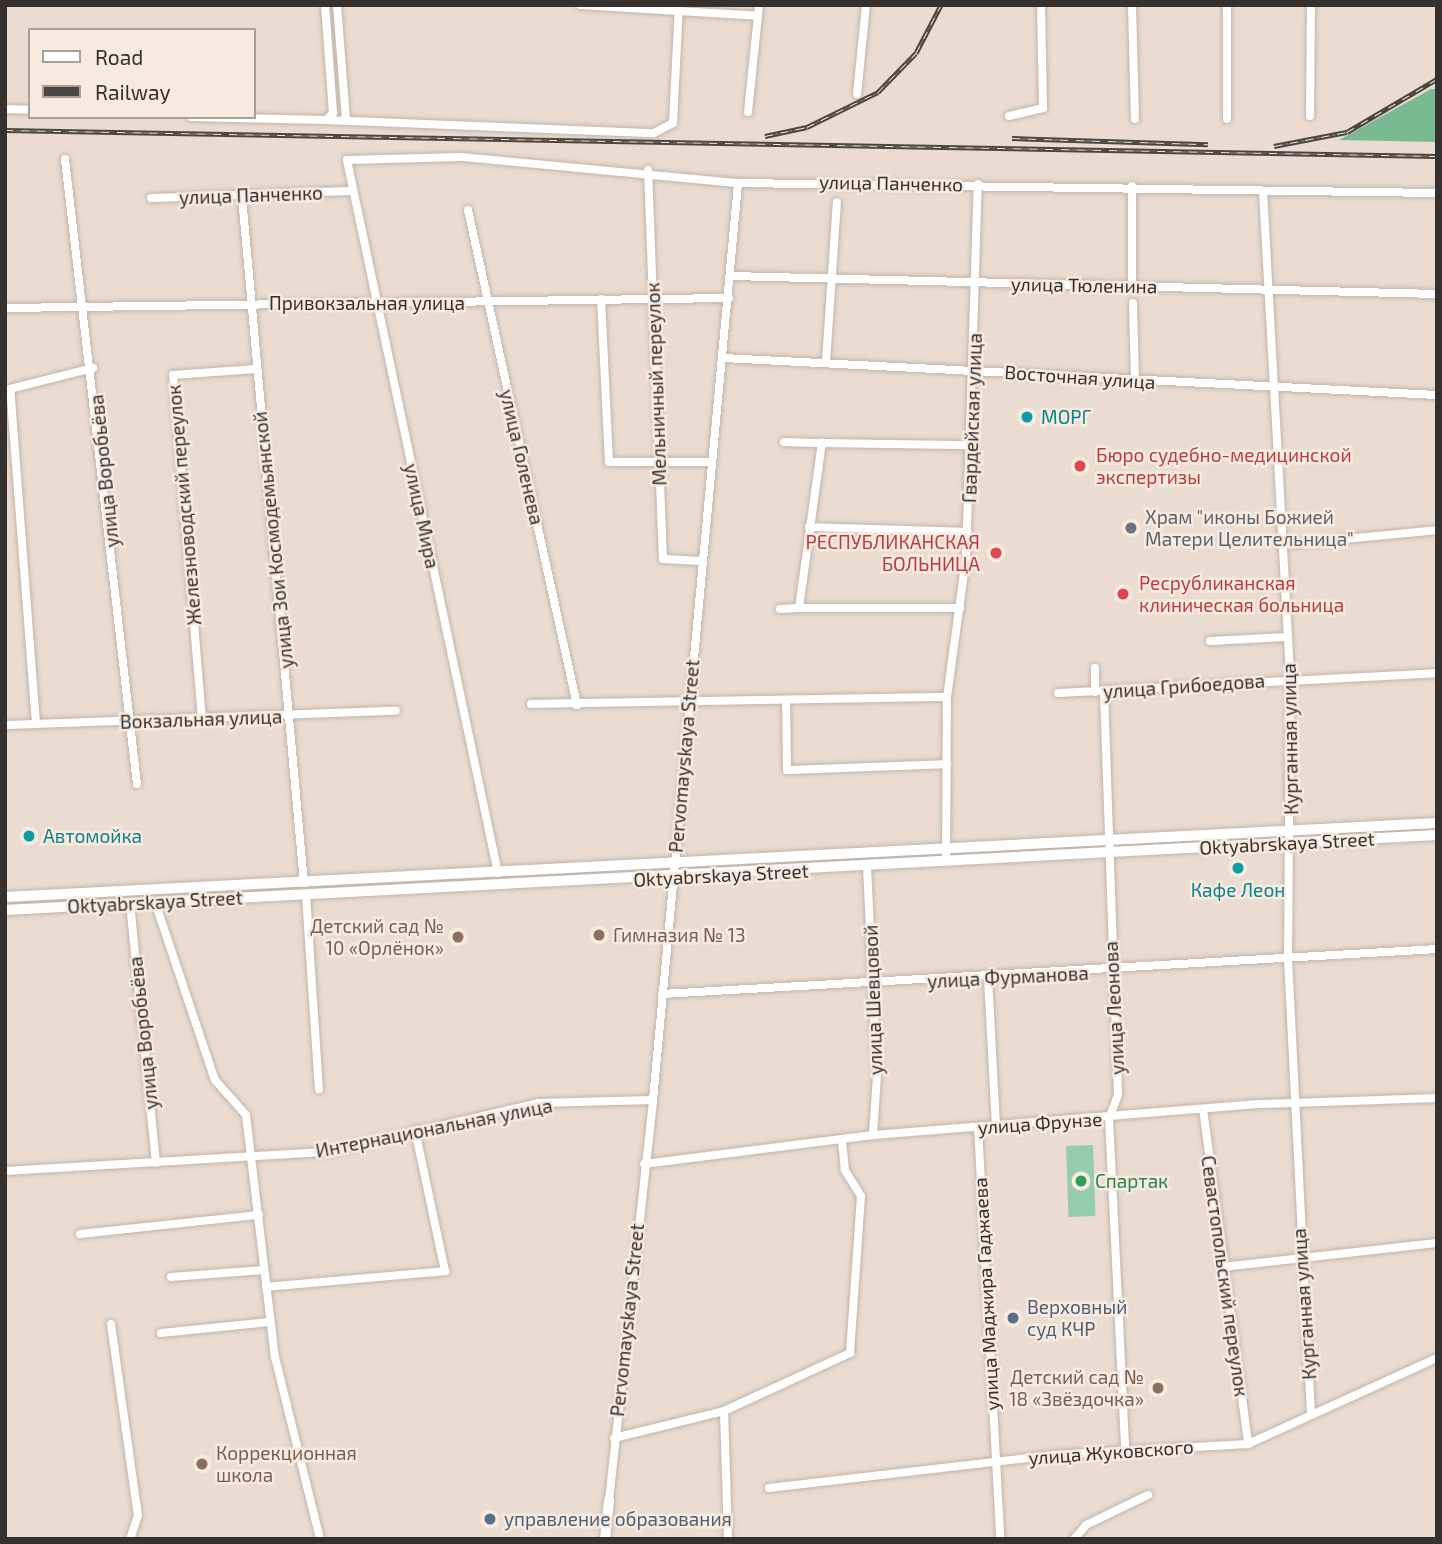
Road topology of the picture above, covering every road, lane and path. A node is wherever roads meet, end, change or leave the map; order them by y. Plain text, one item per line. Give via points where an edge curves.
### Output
1 (325, 5) edge
2 (337, 5) edge
3 (580, 5) edge
4 (759, 5) edge
5 (866, 5) edge
6 (1041, 5) edge
7 (1132, 5) edge
8 (1227, 5) edge
9 (1311, 5) edge
10 (678, 8) edge
11 (758, 16) junction
12 (857, 94) dead end
13 (5, 109) edge
14 (28, 110) edge
15 (748, 112) dead end
16 (1009, 116) dead end
17 (1310, 116) dead end
18 (256, 118) edge
19 (1135, 119) dead end
20 (1227, 119) dead end
21 (326, 120) junction
22 (346, 120) junction
23 (65, 159) dead end
24 (347, 160) joint
25 (648, 170) junction
26 (738, 183) junction
27 (978, 184) junction
28 (1132, 186) junction
29 (352, 191) junction
30 (1263, 191) junction
31 (1437, 193) edge
32 (242, 197) junction
33 (150, 198) dead end
34 (837, 202) dead end
35 (468, 210) dead end
36 (731, 276) junction
37 (830, 278) junction
38 (977, 283) junction
39 (1132, 286) junction
40 (1267, 290) junction
41 (1437, 293) edge
42 (653, 298) junction
43 (729, 298) junction
44 (601, 299) junction
45 (249, 303) junction
46 (488, 303) junction
47 (1133, 303) dead end
48 (377, 306) junction
49 (85, 307) junction
50 (5, 308) edge
51 (723, 358) junction
52 (826, 362) junction
53 (93, 369) junction
54 (256, 369) junction
55 (975, 370) junction
56 (1135, 380) junction
57 (1274, 388) junction
58 (1437, 395) edge
59 (784, 442) dead end
60 (822, 443) junction
61 (972, 445) junction
62 (659, 462) junction
63 (710, 463) junction
64 (809, 527) junction
65 (1437, 530) edge
66 (967, 532) junction
67 (1282, 545) junction
68 (701, 561) junction
69 (799, 608) junction
70 (960, 608) junction
71 (780, 609) dead end
72 (1287, 637) junction
73 (1210, 641) dead end
74 (1095, 668) dead end
75 (1437, 673) edge
76 (1290, 679) junction
77 (1099, 692) junction
78 (1058, 693) dead end
79 (947, 697) junction
80 (786, 700) junction
81 (531, 704) dead end
82 (689, 704) junction
83 (577, 705) junction
84 (396, 711) dead end
85 (291, 716) junction
86 (202, 719) junction
87 (130, 721) junction
88 (36, 724) junction
89 (5, 725) edge
90 (947, 764) junction
91 (137, 784) dead end
92 (1437, 823) edge
93 (1292, 832) junction
94 (1437, 835) edge
95 (1106, 839) junction
96 (1286, 844) junction
97 (946, 848) junction
98 (1107, 853) junction
99 (946, 861) junction
100 (675, 864) junction
101 (867, 866) junction
102 (498, 873) junction
103 (673, 878) junction
104 (304, 883) junction
105 (306, 895) junction
106 (5, 897) edge
107 (155, 902) junction
108 (130, 903) junction
109 (5, 911) edge
110 (1437, 949) edge
111 (1288, 959) junction
112 (1112, 971) junction
113 (988, 978) junction
114 (873, 985) junction
115 (663, 994) junction
116 (319, 1090) dead end
117 (1437, 1098) edge
118 (653, 1100) junction
119 (1296, 1105) junction
120 (1203, 1109) junction
121 (1109, 1118) junction
122 (996, 1126) junction
123 (978, 1127) junction
124 (415, 1130) junction
125 (873, 1135) junction
126 (842, 1139) junction
127 (252, 1159) junction
128 (156, 1163) junction
129 (645, 1164) junction
130 (5, 1171) edge
131 (259, 1215) junction
132 (80, 1234) dead end
133 (1437, 1243) edge
134 (1299, 1257) junction
135 (1222, 1267) junction
136 (264, 1270) junction
137 (170, 1277) dead end
138 (267, 1287) junction
139 (270, 1322) junction
140 (111, 1324) dead end
141 (161, 1333) dead end
142 (1437, 1358) edge
143 (1311, 1410) junction
144 (724, 1411) junction
145 (614, 1438) junction
146 (1248, 1444) junction
147 (1125, 1448) junction
148 (995, 1462) junction
149 (769, 1488) dead end
150 (1148, 1495) dead end
151 (609, 1500) joint
152 (130, 1539) edge
153 (320, 1539) edge
154 (605, 1539) edge
155 (728, 1539) edge
156 (999, 1539) edge
157 (1073, 1539) edge

1 - 21 street via 333,113
2 - 22 street
3 - 10 street
4 - 11 street
5 - 12 street
6 - 16 street via 1043,108
7 - 19 street
8 - 20 street
9 - 17 street
10 - 11 street
10 - 22 street via 673,123 654,133
11 - 15 street
13 - 14 street
18 - 21 street
21 - 22 street
23 - 49 street, улица Воробьёва
24 - 25 street, улица Панченко via 462,157
24 - 29 street, улица Мира
25 - 26 street, улица Панченко
25 - 42 street, Мельничный переулок
26 - 27 street, улица Панченко
26 - 36 street, Pervomayskaya Street
27 - 28 street, улица Панченко
27 - 38 street, Гвардейская улица
28 - 30 street, улица Панченко
28 - 39 street
29 - 32 street, улица Панченко
29 - 48 street, улица Мира
30 - 31 street, улица Панченко
30 - 40 street, Курганная улица
32 - 33 street, улица Панченко
32 - 45 street, улица Зои Космодемьянской
34 - 37 street
35 - 46 street, улица Голенева
36 - 37 street, улица Тюленина
36 - 43 street, Pervomayskaya Street
37 - 38 street, улица Тюленина
37 - 52 street
38 - 39 street, улица Тюленина
38 - 55 street, Гвардейская улица
39 - 40 street, улица Тюленина
40 - 41 street, улица Тюленина
40 - 57 street, Курганная улица
42 - 43 street, Привокзальная улица
42 - 44 street, Привокзальная улица
42 - 62 street, Мельничный переулок
43 - 51 street, Pervomayskaya Street
44 - 46 street, Привокзальная улица
44 - 62 street via 609,462
45 - 48 street, Привокзальная улица
45 - 49 street, Привокзальная улица
45 - 54 street, улица Зои Космодемьянской
46 - 48 street, Привокзальная улица
46 - 83 street, улица Голенева
47 - 56 street
48 - 102 street, улица Мира
49 - 50 street, Привокзальная улица
49 - 53 street, улица Воробьёва
51 - 52 street, Восточная улица
51 - 63 street, Pervomayskaya Street
52 - 55 street, Восточная улица
53 - 87 street, улица Воробьёва
53 - 88 street via 10,389
54 - 85 street, улица Зои Космодемьянской
54 - 86 street, Железноводский переулок via 173,375
55 - 56 street, Восточная улица
55 - 61 street, Гвардейская улица
56 - 57 street, Восточная улица
57 - 58 street, Восточная улица
57 - 67 street, Курганная улица
59 - 60 street
60 - 61 street
60 - 64 street
61 - 66 street, Гвардейская улица
62 - 63 street
62 - 68 street, Мельничный переулок via 663,559
63 - 68 street, Pervomayskaya Street
64 - 66 street
64 - 69 street
65 - 67 street
66 - 70 street, Гвардейская улица
67 - 72 street, Курганная улица
68 - 82 street, Pervomayskaya Street
69 - 70 street
69 - 71 street
70 - 79 street, Гвардейская улица
72 - 73 street
72 - 76 street, Курганная улица
74 - 77 street, улица Леонова
75 - 76 street, улица Грибоедова
76 - 77 street, улица Грибоедова
76 - 93 street, Курганная улица
77 - 78 street, улица Грибоедова
77 - 95 street, улица Леонова
79 - 80 street
79 - 90 street, Гвардейская улица
80 - 82 street
80 - 90 street via 787,770
81 - 83 street
82 - 83 street
82 - 100 street, Pervomayskaya Street
84 - 85 street, Вокзальная улица
85 - 86 street, Вокзальная улица
85 - 104 street, улица Зои Космодемьянской
86 - 87 street, Вокзальная улица
87 - 88 street, Вокзальная улица
87 - 91 street, улица Воробьёва
88 - 89 street, Вокзальная улица
90 - 97 street, Гвардейская улица
92 - 93 main road, Oktyabrskaya Street
93 - 95 main road, Oktyabrskaya Street
93 - 96 street, Курганная улица
94 - 96 main road, Oktyabrskaya Street
95 - 97 main road, Oktyabrskaya Street
95 - 98 street, улица Леонова
96 - 98 main road, Oktyabrskaya Street
96 - 111 street, Курганная улица
97 - 99 street, Гвардейская улица
97 - 100 main road, Oktyabrskaya Street
98 - 99 main road, Oktyabrskaya Street
98 - 112 street, улица Леонова
99 - 101 main road, Oktyabrskaya Street
100 - 102 main road, Oktyabrskaya Street
100 - 103 street, Pervomayskaya Street
101 - 103 main road, Oktyabrskaya Street
101 - 114 street, улица Шевцовой
102 - 104 main road, Oktyabrskaya Street
103 - 105 main road, Oktyabrskaya Street
103 - 115 street, Pervomayskaya Street
104 - 106 main road, Oktyabrskaya Street
105 - 107 main road, Oktyabrskaya Street
105 - 116 street
107 - 108 main road, Oktyabrskaya Street
107 - 127 street via 215,1080 229,1102 244,1108
108 - 109 main road, Oktyabrskaya Street
108 - 128 street, улица Воробьёва
110 - 111 street, улица Фурманова
111 - 112 street, улица Фурманова
111 - 119 street, Курганная улица
112 - 113 street, улица Фурманова
112 - 121 street, улица Леонова via 1118,1095
113 - 114 street, улица Фурманова
113 - 122 street
114 - 115 street, улица Фурманова
114 - 125 street, улица Шевцовой
115 - 118 street, Pervomayskaya Street
117 - 119 street, улица Фрунзе
118 - 124 street, Интернациональная улица via 538,1104
118 - 129 street, Pervomayskaya Street
119 - 120 street, улица Фрунзе
119 - 134 street, Курганная улица
120 - 121 street, улица Фрунзе
120 - 135 street, Севастопольский переулок
121 - 122 street, улица Фрунзе
121 - 147 street, улица Леонова
122 - 123 street, улица Фрунзе
123 - 125 street, улица Фрунзе
123 - 148 street, улица Маджира Гаджаева
124 - 127 street, Интернациональная улица via 328,1152
124 - 138 street via 445,1271
125 - 126 street, улица Фрунзе
126 - 129 street, улица Фрунзе
126 - 144 street via 845,1170 861,1196 850,1353
127 - 128 street, Интернациональная улица
127 - 131 street
128 - 130 street, Интернациональная улица
129 - 145 street, Pervomayskaya Street
131 - 132 street
131 - 136 street
133 - 134 street
134 - 135 street
134 - 143 street, Курганная улица
135 - 146 street, Севастопольский переулок
136 - 137 street
136 - 138 street
138 - 139 street
139 - 141 street
139 - 153 street via 286,1414
140 - 152 street via 138,1515
142 - 143 street, улица Жуковского
143 - 146 street, улица Жуковского
144 - 145 street
144 - 155 street
145 - 151 street, Pervomayskaya Street
146 - 147 street, улица Жуковского
147 - 148 street, улица Жуковского
148 - 149 street, улица Жуковского
148 - 156 street, улица Маджира Гаджаева
150 - 157 street via 1086,1525
151 - 154 main road, Pervomayskaya Street

